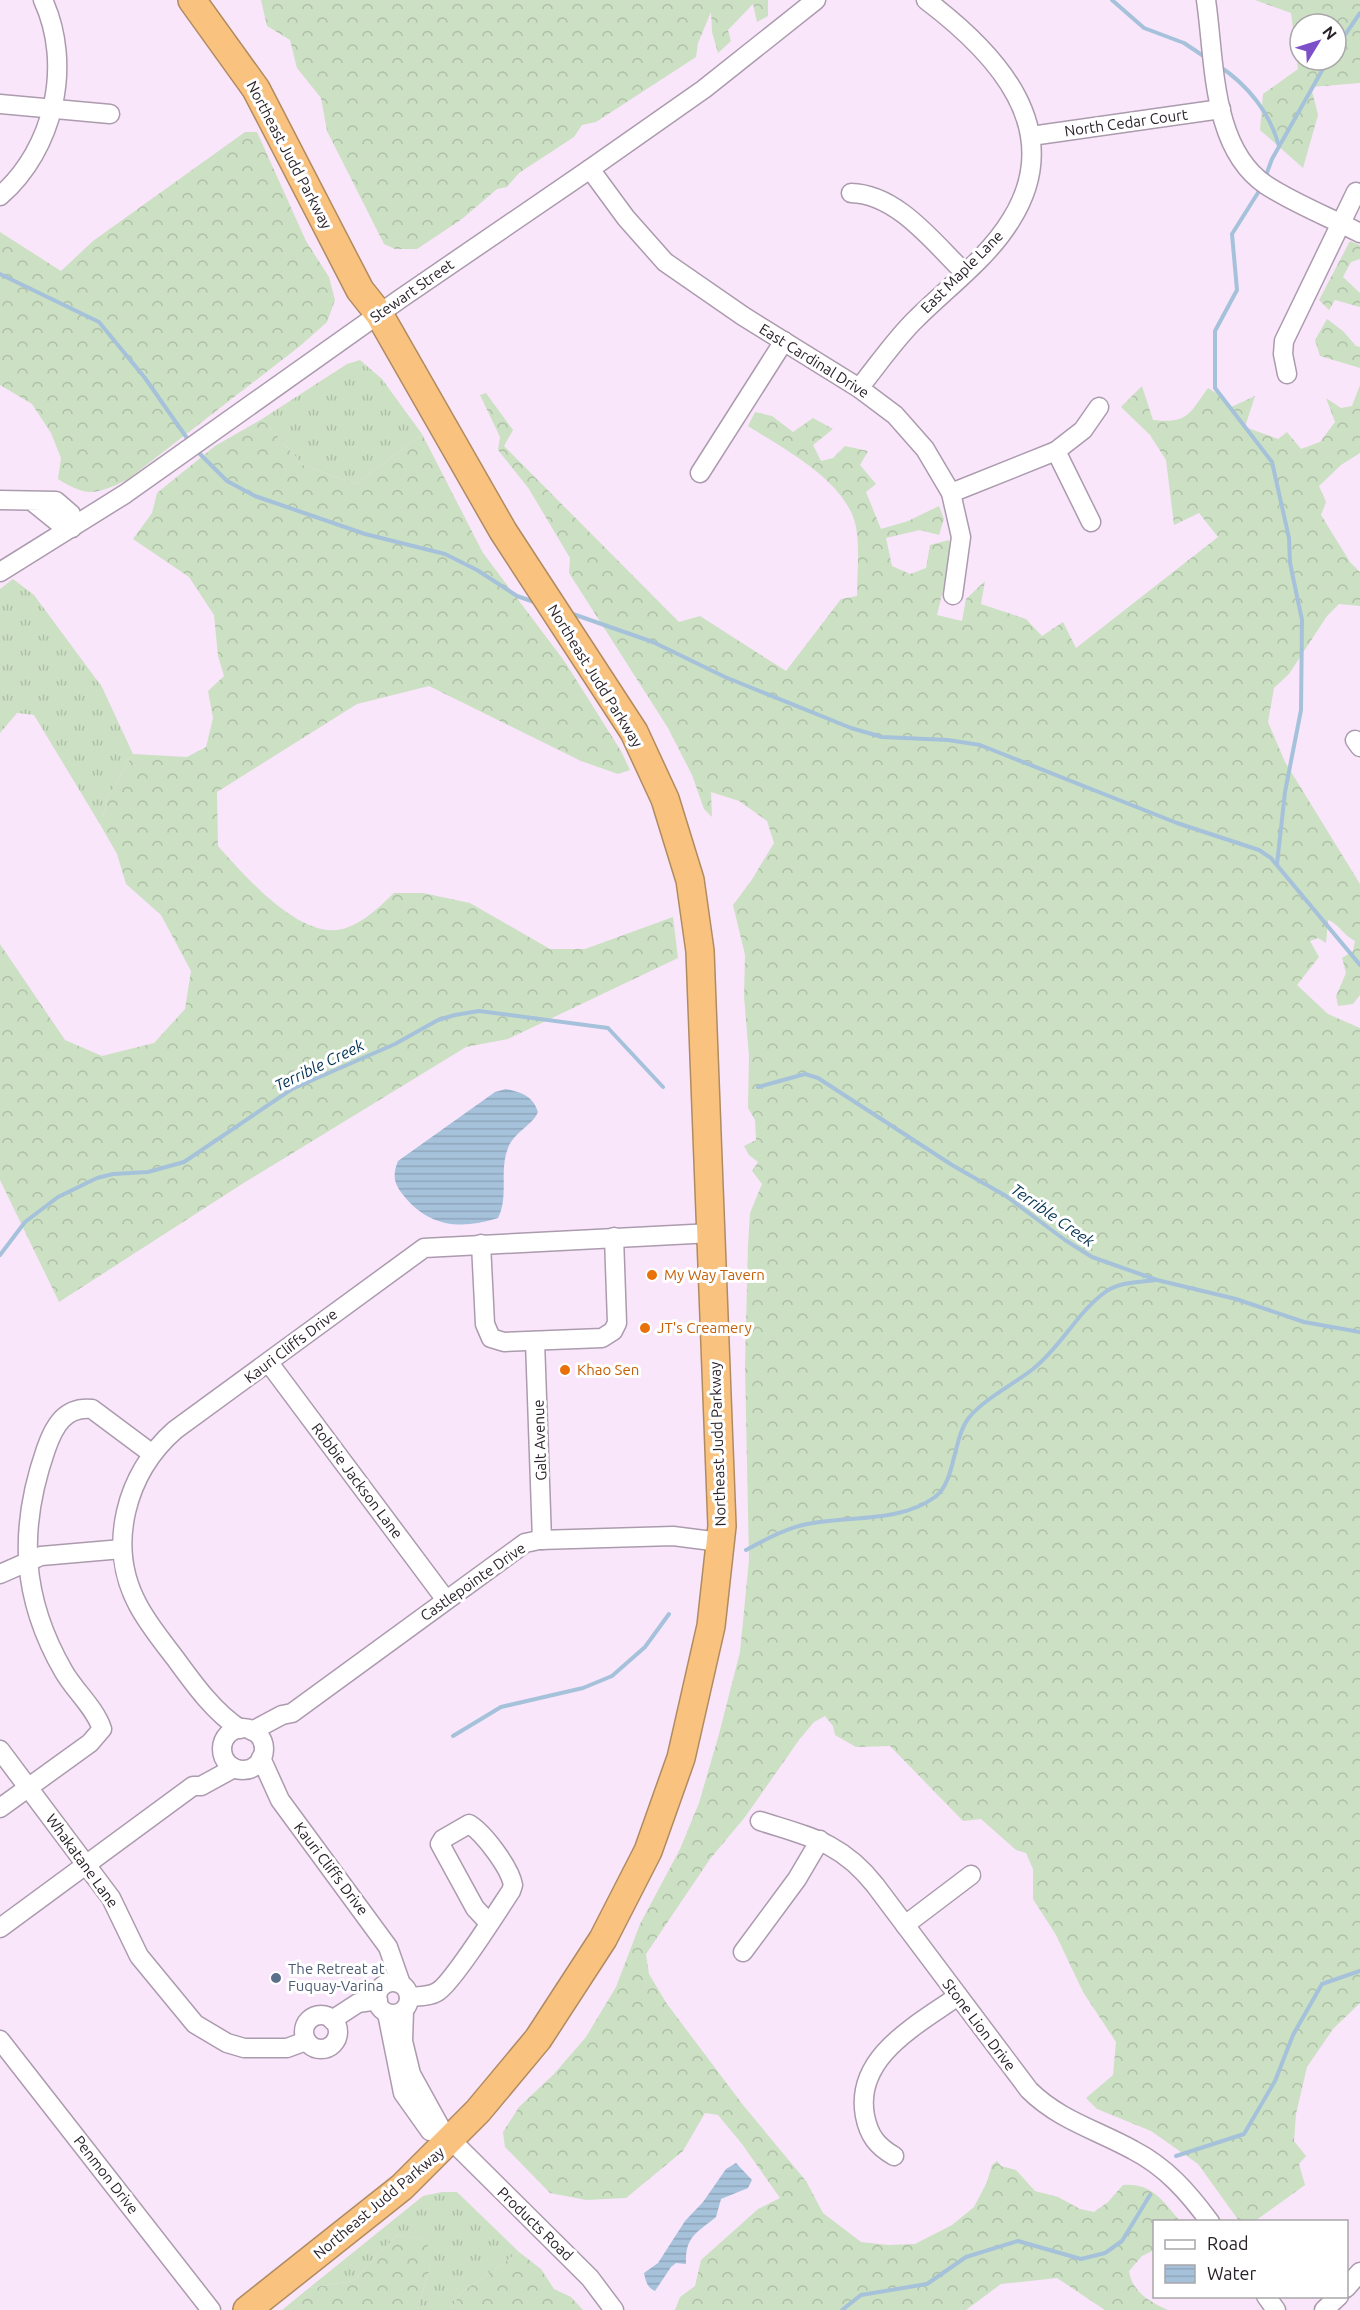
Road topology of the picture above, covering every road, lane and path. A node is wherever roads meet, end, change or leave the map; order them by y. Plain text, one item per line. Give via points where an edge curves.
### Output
1 (43, 0) edge
2 (192, 0) edge
3 (212, 0) edge
4 (816, 0) edge
5 (926, 0) edge
6 (1206, 0) edge
7 (0, 104) edge
8 (51, 108) junction
9 (1221, 110) junction
10 (110, 114) dead end
11 (1031, 136) junction
12 (590, 169) junction
13 (1356, 192) dead end
14 (852, 193) dead end
15 (0, 196) edge
16 (1341, 223) junction
17 (1360, 232) edge
18 (964, 272) junction
19 (379, 314) junction
20 (784, 341) junction
21 (1287, 374) dead end
22 (859, 388) junction
23 (1099, 407) dead end
24 (1056, 451) junction
25 (700, 473) dead end
26 (951, 493) junction
27 (0, 500) edge
28 (1091, 522) dead end
29 (72, 528) junction
30 (0, 572) edge
31 (953, 595) dead end
32 (712, 1233) junction
33 (614, 1237) junction
34 (481, 1244) junction
35 (535, 1341) junction
36 (269, 1363) junction
37 (152, 1453) junction
38 (542, 1540) junction
39 (720, 1542) junction
40 (122, 1549) junction
41 (26, 1560) junction
42 (0, 1574) edge
43 (446, 1600) junction
44 (205, 1700) junction
45 (254, 1741) junction
46 (223, 1747) junction
47 (1, 1753) edge
48 (240, 1769) junction
49 (193, 1786) junction
50 (29, 1788) junction
51 (280, 1800) junction
52 (0, 1808) edge
53 (760, 1821) dead end
54 (820, 1840) junction
55 (86, 1865) junction
56 (971, 1875) dead end
57 (489, 1923) junction
58 (905, 1925) junction
59 (0, 1928) edge
60 (743, 1952) dead end
61 (958, 1996) junction
62 (394, 1998) junction
63 (0, 2040) edge
64 (447, 2136) junction
65 (894, 2156) dead end
66 (1208, 2220) edge
67 (1360, 2272) edge
68 (1348, 2287) edge
69 (1337, 2298) edge
70 (211, 2310) edge
71 (247, 2310) edge
72 (614, 2310) edge
73 (1324, 2310) edge

1 - 8 street via 50,14 57,54 57,84
2 - 19 highway, Northeast Judd Parkway via 256,90 360,290
3 - 19 highway, Northeast Judd Parkway via 287,118 369,285
4 - 12 street, Stewart Street via 704,89
5 - 11 street, East Maple Lane via 997,65 1023,106
6 - 9 street
7 - 8 street
8 - 10 street
8 - 15 street via 33,157
9 - 11 street, North Cedar Court
9 - 16 street via 1230,144 1255,176
11 - 18 street, East Maple Lane via 1030,167 1019,206 1000,236
12 - 19 street, Stewart Street
12 - 20 street, East Cardinal Drive via 626,219 665,262
13 - 16 street
14 - 18 street via 868,194 896,210
16 - 17 street
16 - 21 street via 1284,341
18 - 22 street, East Maple Lane via 915,320
19 - 29 street, Stewart Street
19 - 32 highway, Northeast Judd Parkway via 503,531 634,732 665,800 690,880 700,951
20 - 22 street, East Cardinal Drive
20 - 25 street
22 - 26 street, East Cardinal Drive via 895,415 925,448
23 - 24 street via 1083,430
24 - 26 street
24 - 28 street
26 - 31 street, East Cardinal Drive via 961,537
27 - 29 street via 33,502 59,523
29 - 30 street, Stewart Street
32 - 33 street, Kauri Cliffs Drive
32 - 39 highway, Northeast Judd Parkway
33 - 34 street, Kauri Cliffs Drive
33 - 35 street via 617,1304 613,1331 602,1338
34 - 35 street via 487,1332 498,1341
34 - 36 street, Kauri Cliffs Drive via 424,1248
35 - 38 street, Galt Avenue
36 - 37 street, Kauri Cliffs Drive via 175,1430
36 - 43 street, Robbie Jackson Lane
37 - 40 street, Kauri Cliffs Drive via 128,1501
37 - 41 street via 92,1409 66,1413 49,1439 41,1464 27,1526
38 - 39 street, Castlepointe Drive via 673,1536
38 - 43 street, Castlepointe Drive via 517,1547
39 - 64 highway, Northeast Judd Parkway via 711,1626 681,1758 648,1851 603,1939 538,2038
40 - 41 street
40 - 44 street, Kauri Cliffs Drive via 127,1579 138,1605
41 - 42 street
41 - 50 street via 52,1650 102,1729 97,1738
43 - 45 street, Castlepointe Drive via 292,1713 282,1715
44 - 45 street, Kauri Cliffs Drive
44 - 46 street, Kauri Cliffs Drive
45 - 46 street via 229,1734
45 - 48 street via 256,1765
45 - 51 street, Kauri Cliffs Drive
46 - 48 street via 226,1762
46 - 49 street
47 - 50 street, Whakatane Lane
48 - 49 street
48 - 51 street, Kauri Cliffs Drive
49 - 55 street
50 - 52 street
50 - 55 street, Whakatane Lane
51 - 62 street, Kauri Cliffs Drive via 373,1926
53 - 54 street, Stone Lion Drive
54 - 58 street, Stone Lion Drive via 858,1864
54 - 60 street via 798,1879
55 - 59 street
55 - 62 street, Whakatane Lane via 117,1907 139,1956 195,2025 227,2043 244,2048 287,2048 306,2041 304,2031 311,2018 320,2015 332,2020 358,2003
56 - 58 street
57 - 57 street via 511,1890 512,1877 477,1829 469,1824 440,1844 475,1908
57 - 62 street via 440,1990
58 - 61 street, Stone Lion Drive
61 - 65 street via 885,2050 867,2080 867,2124 880,2147
61 - 66 street, Stone Lion Drive via 1040,2101 1152,2161 1177,2181
62 - 64 street, Kauri Cliffs Drive via 408,2064 419,2091
63 - 70 street, Penmon Drive
64 - 71 highway, Northeast Judd Parkway via 402,2187
64 - 72 street, Products Road via 590,2278
67 - 68 street
69 - 73 street

